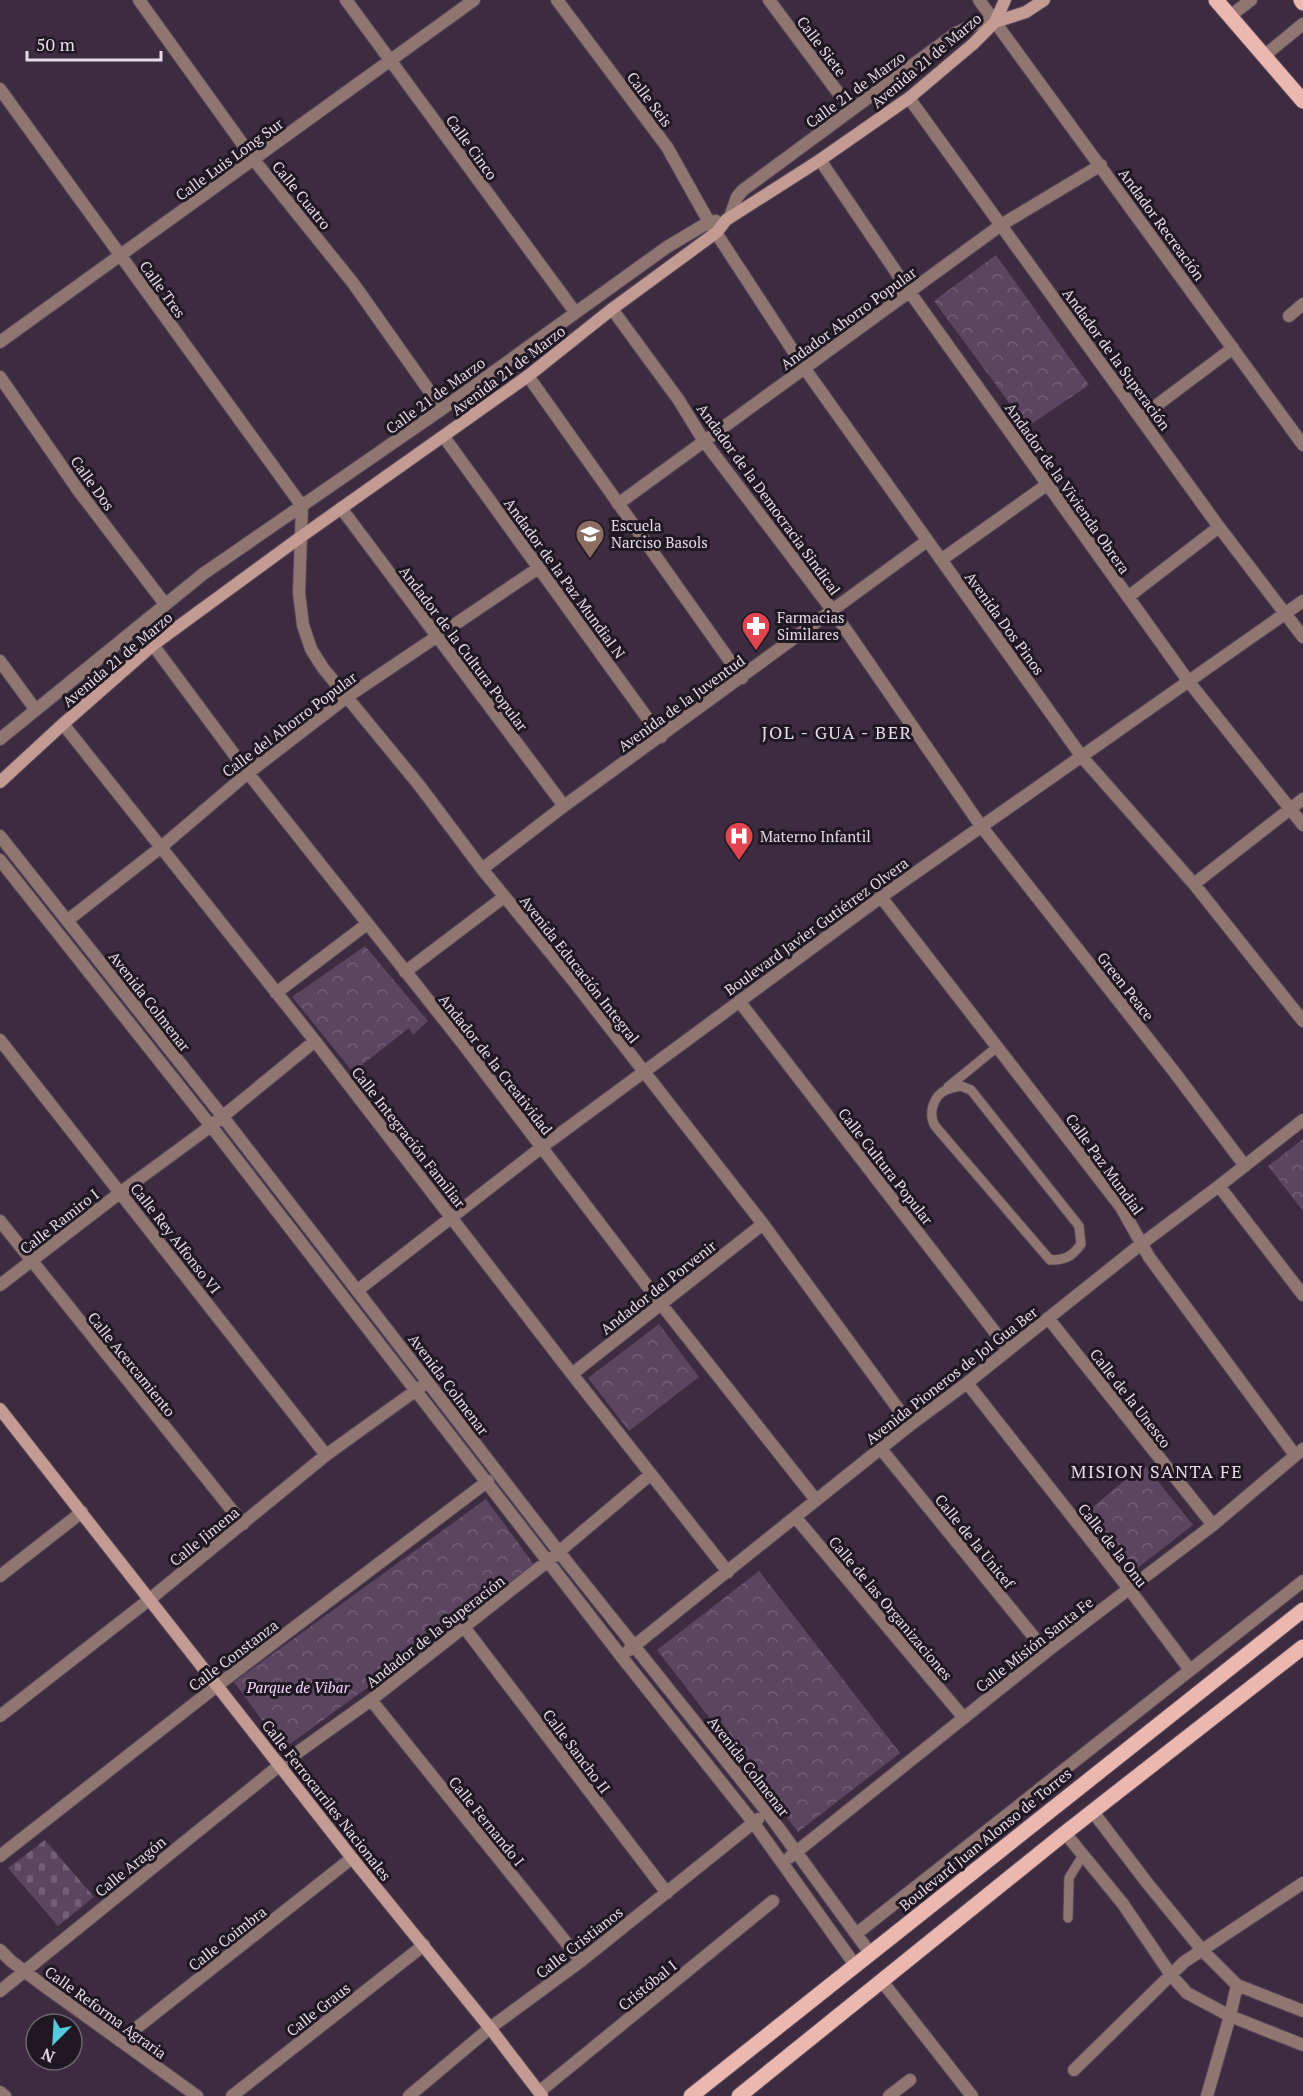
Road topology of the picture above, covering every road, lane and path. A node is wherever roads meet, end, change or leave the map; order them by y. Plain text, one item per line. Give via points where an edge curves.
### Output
1 (140, 0) edge
2 (346, 0) edge
3 (474, 0) edge
4 (556, 0) edge
5 (769, 0) edge
6 (979, 0) edge
7 (1005, 0) edge
8 (1044, 0) edge
9 (1216, 0) edge
10 (1251, 0) edge
11 (1230, 16) junction
12 (995, 22) junction
13 (1303, 24) edge
14 (1264, 56) junction
15 (390, 61) junction
16 (0, 89) edge
17 (909, 98) junction
18 (1303, 101) edge
19 (851, 110) junction
20 (254, 160) junction
21 (820, 160) junction
22 (1101, 165) junction
23 (728, 218) junction
24 (1001, 225) junction
25 (713, 227) junction
26 (120, 255) junction
27 (909, 291) junction
28 (1303, 304) edge
29 (612, 309) junction
30 (575, 312) junction
31 (1289, 316) dead end
32 (0, 342) edge
33 (1233, 348) junction
34 (805, 369) junction
35 (528, 376) junction
36 (0, 377) edge
37 (442, 409) junction
38 (1141, 417) junction
39 (444, 437) junction
40 (704, 441) junction
41 (1303, 445) edge
42 (1048, 484) junction
43 (618, 504) junction
44 (302, 506) junction
45 (341, 508) junction
46 (1220, 527) junction
47 (302, 536) junction
48 (927, 541) junction
49 (941, 560) junction
50 (540, 567) junction
51 (1128, 597) junction
52 (1303, 601) edge
53 (165, 604) junction
54 (833, 611) junction
55 (1285, 614) junction
56 (436, 636) junction
57 (1303, 637) edge
58 (153, 645) junction
59 (0, 661) edge
60 (742, 678) junction
61 (1189, 682) junction
62 (347, 697) junction
63 (35, 709) junction
64 (63, 724) junction
65 (661, 737) junction
66 (0, 739) edge
67 (1082, 757) junction
68 (248, 773) junction
69 (0, 783) edge
70 (1303, 799) edge
71 (564, 806) junction
72 (1290, 808) junction
73 (1303, 825) edge
74 (981, 826) junction
75 (0, 836) edge
76 (159, 848) junction
77 (0, 860) edge
78 (482, 869) junction
79 (1194, 884) junction
80 (504, 897) junction
81 (881, 897) junction
82 (68, 921) junction
83 (367, 924) junction
84 (405, 972) junction
85 (276, 993) junction
86 (739, 1000) junction
87 (1303, 1022) edge
88 (0, 1040) edge
89 (315, 1041) junction
90 (997, 1047) junction
91 (643, 1073) junction
92 (945, 1090) junction
93 (223, 1117) junction
94 (1303, 1120) edge
95 (211, 1126) junction
96 (542, 1148) junction
97 (1245, 1166) junction
98 (1219, 1186) junction
99 (121, 1192) junction
100 (452, 1217) junction
101 (0, 1221) edge
102 (763, 1224) junction
103 (1140, 1245) junction
104 (31, 1261) junction
105 (0, 1285) edge
106 (358, 1290) junction
107 (1303, 1295) edge
108 (661, 1304) junction
109 (1048, 1318) junction
110 (1008, 1349) junction
111 (572, 1374) junction
112 (428, 1382) junction
113 (967, 1383) junction
114 (416, 1390) junction
115 (0, 1409) edge
116 (910, 1425) junction
117 (881, 1449) junction
118 (1299, 1452) edge
119 (326, 1455) junction
120 (651, 1474) junction
121 (488, 1481) junction
122 (816, 1500) junction
123 (82, 1512) junction
124 (796, 1518) junction
125 (243, 1524) junction
126 (1212, 1525) junction
127 (559, 1552) junction
128 (548, 1561) junction
129 (728, 1572) junction
130 (0, 1576) edge
131 (1303, 1581) edge
132 (1130, 1590) junction
133 (150, 1599) junction
134 (1303, 1610) edge
135 (464, 1627) junction
136 (634, 1646) junction
137 (1303, 1647) edge
138 (1047, 1652) junction
139 (621, 1656) junction
140 (1190, 1670) junction
141 (218, 1685) junction
142 (371, 1700) junction
143 (0, 1716) edge
144 (964, 1718) junction
145 (280, 1765) junction
146 (767, 1812) junction
147 (1093, 1812) junction
148 (753, 1822) junction
149 (1065, 1833) junction
150 (796, 1851) junction
151 (1083, 1855) junction
152 (0, 1856) edge
153 (352, 1858) junction
154 (783, 1862) junction
155 (1303, 1883) edge
156 (667, 1893) junction
157 (773, 1901) dead end
158 (1068, 1918) dead end
159 (856, 1934) junction
160 (424, 1945) junction
161 (0, 1950) edge
162 (1202, 1950) junction
163 (870, 1953) junction
164 (581, 1961) junction
165 (855, 1965) junction
166 (24, 1971) junction
167 (1171, 1975) junction
168 (881, 1980) junction
169 (1237, 1985) junction
170 (0, 1991) edge
171 (1303, 2011) edge
172 (1230, 2016) junction
173 (490, 2028) junction
174 (120, 2041) junction
175 (1303, 2045) edge
176 (1074, 2070) dead end
177 (910, 2080) dead end
178 (0, 2092) edge
179 (541, 2094) edge
180 (5, 2096) edge
181 (197, 2096) edge
182 (232, 2096) edge
183 (409, 2096) edge
184 (691, 2096) edge
185 (739, 2096) edge
186 (889, 2096) edge
187 (972, 2096) edge
188 (1207, 2096) edge

1 - 20 street, Calle Cuatro
2 - 15 street, Calle Cinco
3 - 15 street, Calle Luis Long Sur
4 - 25 street, Calle Seis via 668,147
5 - 19 street, Calle Siete
6 - 12 street, Andador Recreación
7 - 12 street
8 - 12 street, Avenida 21 de Marzo via 1026,12
9 - 11 main road
10 - 11 street
11 - 14 main road
12 - 17 street, Avenida 21 de Marzo
12 - 19 street, Calle 21 de Marzo via 976,24 956,33
12 - 22 street, Andador Recreación
13 - 14 street
14 - 18 main road
15 - 20 street, Calle Luis Long Sur
15 - 30 street, Calle Cinco
16 - 26 street, Calle Tres
17 - 21 street, Avenida 21 de Marzo
17 - 24 street, Andador de la Superación
19 - 23 street, Calle 21 de Marzo via 743,190
20 - 26 street, Calle Luis Long Sur
20 - 37 street, Calle Cuatro via 353,283
21 - 23 street, Avenida 21 de Marzo
21 - 27 street, Andador de la Vivienda Obrera
22 - 24 street, Andador Ahorro Popular
22 - 33 street, Andador Recreación
23 - 25 street, Avenida 21 de Marzo
24 - 27 street, Andador Ahorro Popular
24 - 38 street, Andador de la Superación
25 - 29 street, Avenida 21 de Marzo
25 - 30 street, Calle 21 de Marzo via 667,247
25 - 34 street, Avenida Dos Pinos
26 - 32 street, Calle Luis Long Sur
26 - 44 street, Calle Tres
27 - 34 street, Andador Ahorro Popular
27 - 42 street, Andador de la Vivienda Obrera
28 - 31 street
29 - 35 street, Avenida 21 de Marzo
29 - 40 street, Andador de la Democracia Sindical
30 - 37 street, Calle 21 de Marzo
33 - 38 street
33 - 41 street, Andador Recreación
34 - 40 street, Andador Ahorro Popular
34 - 48 street, Avenida Dos Pinos
35 - 39 street, Avenida 21 de Marzo
35 - 43 street
36 - 53 street, Calle Dos via 78,490
37 - 44 street, Calle 21 de Marzo
38 - 46 street, Andador de la Superación
39 - 45 street, Avenida 21 de Marzo
39 - 50 street, Andador de la Paz Mundial N
40 - 43 street, Andador Ahorro Popular
40 - 54 street, Andador de la Democracia Sindical
42 - 49 street
42 - 51 street, Andador de la Vivienda Obrera
43 - 60 street
44 - 47 street, Avenida Educación Integral
44 - 53 street, Calle 21 de Marzo
45 - 47 street, Avenida 21 de Marzo
45 - 56 street, Andador de la Cultura Popular
46 - 51 street
46 - 55 street, Andador de la Superación
47 - 58 street, Avenida 21 de Marzo
47 - 62 street, Avenida Educación Integral via 299,593 303,625 311,649
48 - 49 street, Avenida Dos Pinos
48 - 54 street, Avenida de la Juventud
49 - 67 street, Avenida Dos Pinos
50 - 56 street, Calle del Ahorro Popular
50 - 65 street, Andador de la Paz Mundial N
51 - 61 street, Andador de la Vivienda Obrera
52 - 55 street, Boulevard Javier Gutiérrez Olvera
53 - 63 street, Calle 21 de Marzo
54 - 60 street, Avenida de la Juventud
54 - 74 street, Andador de la Democracia Sindical
55 - 57 street, Andador de la Superación
55 - 61 street, Boulevard Javier Gutiérrez Olvera
56 - 62 street, Calle del Ahorro Popular
56 - 71 street, Andador de la Cultura Popular
58 - 64 street, Avenida 21 de Marzo
58 - 68 street, Andador de la Creatividad
59 - 63 street
60 - 65 street, Avenida de la Juventud
61 - 67 street, Boulevard Javier Gutiérrez Olvera
61 - 72 street, Andador de la Vivienda Obrera
62 - 68 street, Calle del Ahorro Popular
62 - 78 street, Avenida Educación Integral
63 - 66 street, Calle 21 de Marzo
64 - 69 street, Avenida 21 de Marzo
64 - 76 street, Calle Integración Familiar
65 - 71 street, Avenida de la Juventud
67 - 74 street, Boulevard Javier Gutiérrez Olvera
67 - 79 street, Avenida Dos Pinos
68 - 76 street, Calle del Ahorro Popular
68 - 83 street, Andador de la Creatividad
70 - 72 street
71 - 78 street, Avenida de la Juventud
72 - 73 street, Andador de la Vivienda Obrera
72 - 79 street
74 - 81 street, Boulevard Javier Gutiérrez Olvera
74 - 97 street, Green Peace
75 - 82 street, Avenida Colmenar
76 - 82 street, Calle del Ahorro Popular
76 - 85 street, Calle Integración Familiar
77 - 95 street, Avenida Colmenar
78 - 80 street, Avenida Educación Integral
79 - 87 street, Avenida Dos Pinos
80 - 84 street
80 - 91 street, Avenida Educación Integral
81 - 86 street, Boulevard Javier Gutiérrez Olvera
81 - 90 street, Calle Paz Mundial
82 - 93 street, Avenida Colmenar
83 - 84 street, Andador de la Creatividad
83 - 85 street
84 - 96 street, Andador de la Creatividad
85 - 89 street, Calle Integración Familiar
86 - 91 street, Boulevard Javier Gutiérrez Olvera
86 - 110 street, Calle Cultura Popular
88 - 99 street, Calle Rey Alfonso VI
89 - 93 street, Calle Ramiro I
89 - 100 street, Calle Integración Familiar
90 - 92 lane
90 - 103 street, Calle Paz Mundial via 1121,1207
91 - 96 street, Boulevard Javier Gutiérrez Olvera
91 - 102 street, Avenida Educación Integral
92 - 92 lane via 962,1086 971,1090 1079,1226 1081,1244 1074,1254 1063,1260 1050,1260 934,1126 932,1107
93 - 95 street, Calle Ramiro I
93 - 106 street, Avenida Colmenar
94 - 97 street, Avenida Pioneros de Jol Gua Ber
95 - 99 street, Calle Ramiro I
95 - 114 street, Avenida Colmenar
96 - 100 street, Boulevard Javier Gutiérrez Olvera
96 - 108 street, Andador de la Creatividad
97 - 98 street, Avenida Pioneros de Jol Gua Ber
98 - 103 street, Avenida Pioneros de Jol Gua Ber
98 - 107 street
99 - 104 street, Calle Ramiro I
99 - 119 street, Calle Rey Alfonso VI
100 - 106 street, Boulevard Javier Gutiérrez Olvera
100 - 111 street, Calle Integración Familiar
101 - 104 street, Calle Acercamiento
102 - 108 street, Andador del Porvenir
102 - 116 street, Avenida Educación Integral
103 - 109 street, Avenida Pioneros de Jol Gua Ber
103 - 118 street, Calle Paz Mundial
104 - 105 street, Calle Ramiro I
104 - 125 street, Calle Acercamiento
106 - 112 street, Avenida Colmenar
108 - 111 street, Andador del Porvenir
108 - 122 street, Andador de la Creatividad
109 - 110 street, Avenida Pioneros de Jol Gua Ber
109 - 126 street, Calle de la Unesco
110 - 113 street, Avenida Pioneros de Jol Gua Ber
111 - 120 street, Calle Integración Familiar
112 - 114 street, Calle Jimena
112 - 127 street, Avenida Colmenar
113 - 116 street, Avenida Pioneros de Jol Gua Ber
113 - 132 street, Calle de la Onu
114 - 119 street, Calle Jimena
114 - 121 street, Avenida Colmenar
115 - 123 street, Calle Ferrocarriles Nacionales
116 - 117 street, Avenida Pioneros de Jol Gua Ber
117 - 122 street, Avenida Pioneros de Jol Gua Ber
117 - 138 street, Calle de la Unicef
118 - 126 street, Calle Misión Santa Fe
119 - 125 street, Calle Jimena
120 - 127 street, Andador de la Superación
120 - 129 street, Calle Integración Familiar
121 - 128 street, Avenida Colmenar
121 - 141 street, Calle Constanza
122 - 124 street, Avenida Pioneros de Jol Gua Ber
123 - 130 street
123 - 133 street, Calle Ferrocarriles Nacionales
124 - 129 street, Avenida Pioneros de Jol Gua Ber
124 - 144 street, Calle de las Organizaciones
125 - 133 street, Calle Jimena
126 - 132 street, Calle Misión Santa Fe
127 - 128 street, Andador de la Superación
127 - 136 street, Avenida Colmenar
128 - 135 street, Andador de la Superación
128 - 139 street, Avenida Colmenar
129 - 136 street, Avenida Pioneros de Jol Gua Ber
131 - 140 street
132 - 138 street, Calle Misión Santa Fe
132 - 140 street, Calle de la Onu
133 - 141 street, Calle Ferrocarriles Nacionales
133 - 143 street, Calle Jimena
134 - 163 main road, Boulevard Juan Alonso de Torres
135 - 142 street, Andador de la Superación
135 - 156 street, Calle Sancho II
136 - 139 street, Avenida Pioneros de Jol Gua Ber
136 - 146 street, Avenida Colmenar
137 - 147 main road
138 - 144 street, Calle Misión Santa Fe
139 - 148 street, Avenida Colmenar
140 - 159 street
141 - 145 street, Calle Ferrocarriles Nacionales
141 - 152 street, Calle Constanza
142 - 145 street, Andador de la Superación
142 - 164 street, Calle Fernando I
144 - 150 street, Calle Misión Santa Fe
145 - 153 street, Calle Ferrocarriles Nacionales
145 - 166 street, Calle Aragón
146 - 148 street, Calle Cristianos
146 - 150 street, Avenida Colmenar
147 - 149 main road
147 - 162 street
148 - 154 street, Avenida Colmenar
148 - 156 street, Calle Cristianos
149 - 151 street
149 - 168 main road
150 - 154 street, Calle Misión Santa Fe
150 - 159 street, Avenida Colmenar
151 - 158 lane via 1069,1878
151 - 167 street via 1123,1904
153 - 160 street, Calle Ferrocarriles Nacionales
153 - 174 street, Calle Coimbra
154 - 165 street, Avenida Colmenar
155 - 162 street
156 - 164 street, Calle Cristianos
157 - 179 street, Cristóbal I
159 - 163 street, Avenida Colmenar
160 - 173 street, Calle Ferrocarriles Nacionales
160 - 182 street, Calle Graus
161 - 166 street, Calle Reforma Agraria
162 - 167 street
162 - 169 street
163 - 165 main road, Boulevard Juan Alonso de Torres
164 - 173 street, Calle Cristianos
165 - 184 main road, Boulevard Juan Alonso de Torres
166 - 170 street, Calle Aragón
166 - 174 street, Calle Reforma Agraria
167 - 172 street via 1187,1993
167 - 176 street
168 - 185 main road
168 - 187 street
169 - 171 street
169 - 172 street
172 - 175 street
172 - 188 street
173 - 179 street, Calle Ferrocarriles Nacionales
173 - 183 street, Calle Cristianos
174 - 181 street, Calle Reforma Agraria
177 - 186 street
178 - 180 street

